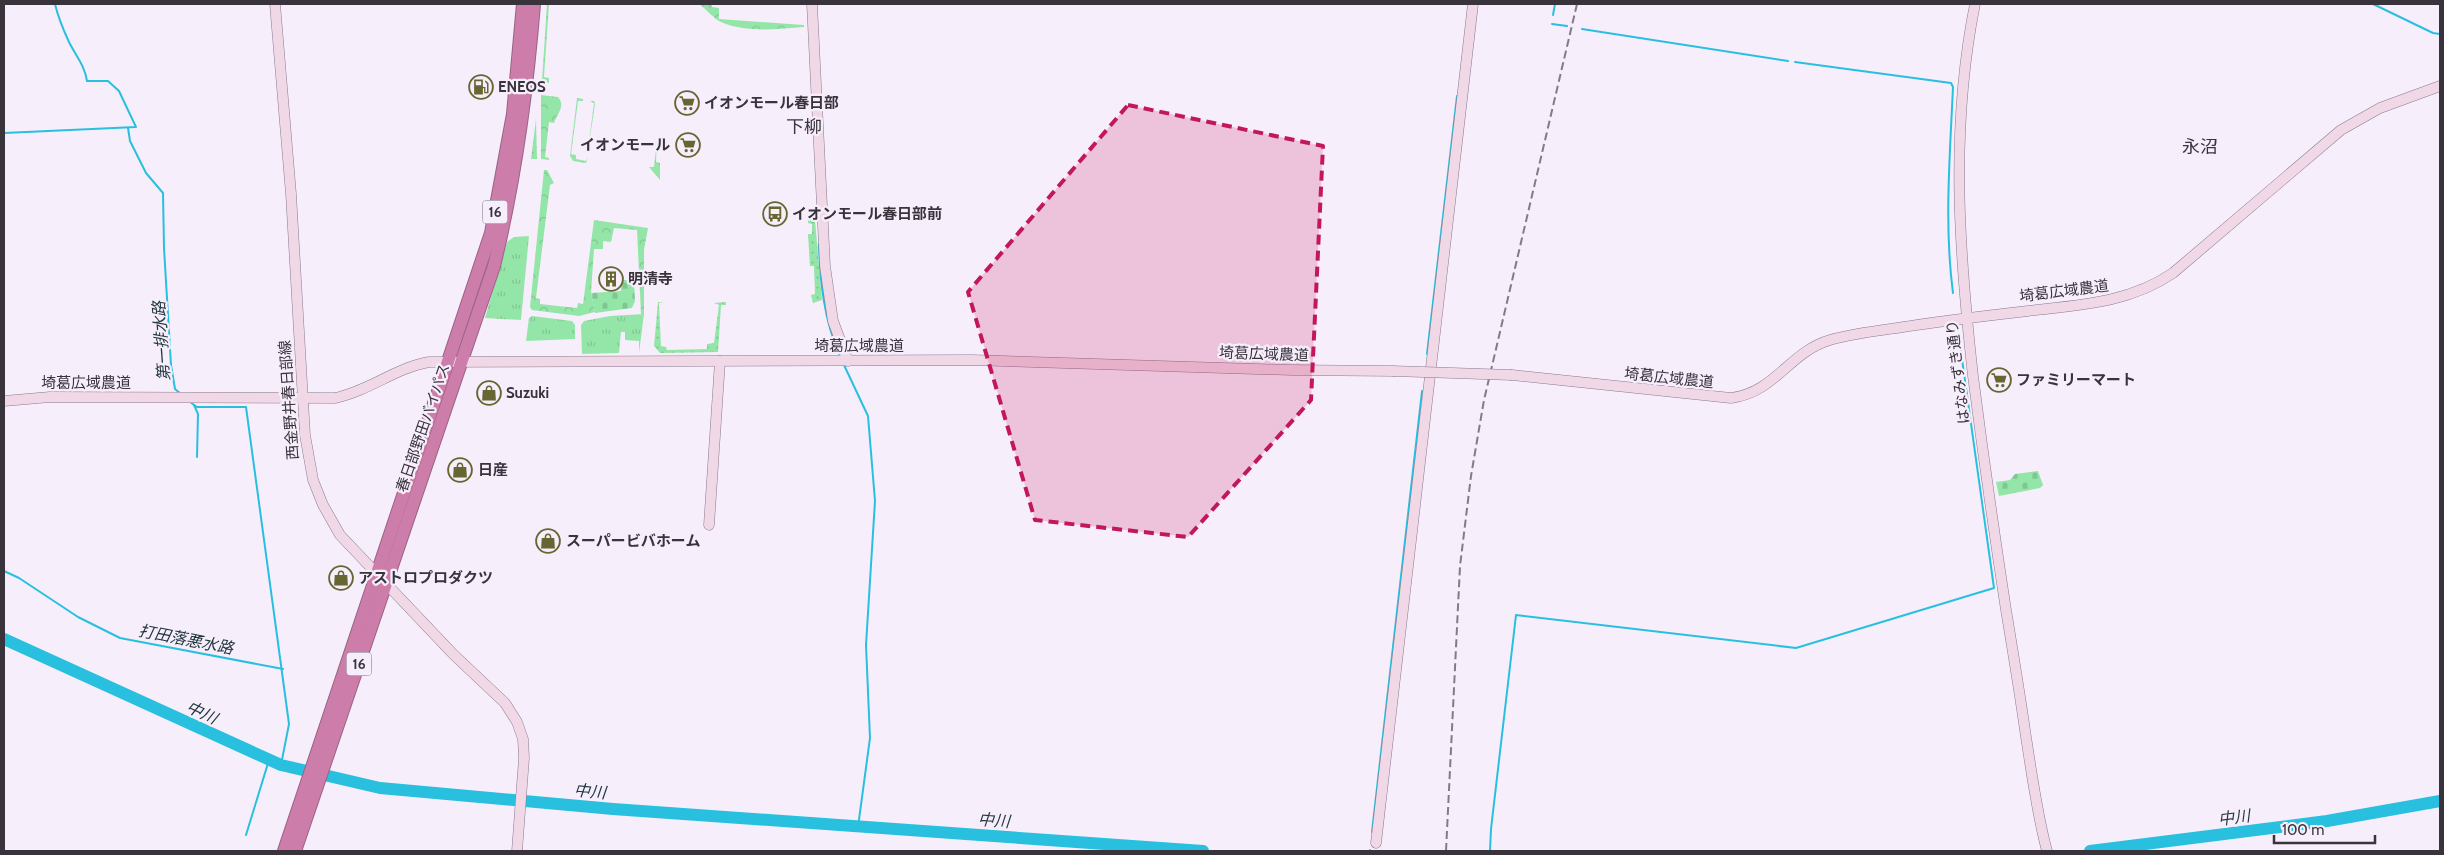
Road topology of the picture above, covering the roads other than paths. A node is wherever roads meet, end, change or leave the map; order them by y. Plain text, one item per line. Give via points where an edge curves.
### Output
1 (275, 4) edge
2 (523, 4) edge
3 (534, 4) edge
4 (812, 4) edge
5 (1473, 4) edge
6 (1975, 4) edge
7 (2440, 86) edge
8 (1966, 318) junction
9 (720, 361) junction
10 (848, 361) junction
11 (456, 363) junction
12 (303, 399) junction
13 (4, 401) edge
14 (709, 525) dead end
15 (382, 580) junction
16 (305, 805) junction
17 (1376, 843) dead end
18 (284, 851) edge
19 (295, 851) edge
20 (517, 851) edge
21 (2047, 851) edge

1 - 12 street, 西金野井春日部線 via 291,194
2 - 11 highway, 春日部野田バイパス / 16 via 513,114 491,233
3 - 11 highway, 春日部野田バイパス / 16 via 523,117 503,229 494,266
4 - 10 street via 825,266 833,320
5 - 17 street
6 - 8 street, はなみずき通り via 1964,80 1958,187
7 - 8 street, 埼葛広域農道 via 2388,105 2341,130 2173,273 2152,286 2123,298 2096,303
8 - 10 street, 埼葛広域農道, bridge via 1830,340 1801,354 1764,387 1731,398 1512,375 972,360
8 - 21 street, はなみずき通り via 2001,577
9 - 10 street, 埼葛広域農道
9 - 11 street, 埼葛広域農道
9 - 14 street
11 - 12 street, 埼葛広域農道 via 429,362 401,369 346,396
11 - 15 highway, 春日部野田バイパス / 16
12 - 13 street, 埼葛広域農道 via 50,397
12 - 15 street, 西金野井春日部線 via 306,450 317,492 340,535
15 - 16 highway, 春日部野田バイパス / 16
15 - 20 street, 西金野井春日部線 via 509,708 517,722 522,739
16 - 18 highway, 春日部野田バイパス / 16
16 - 19 highway, 春日部野田バイパス / 16

